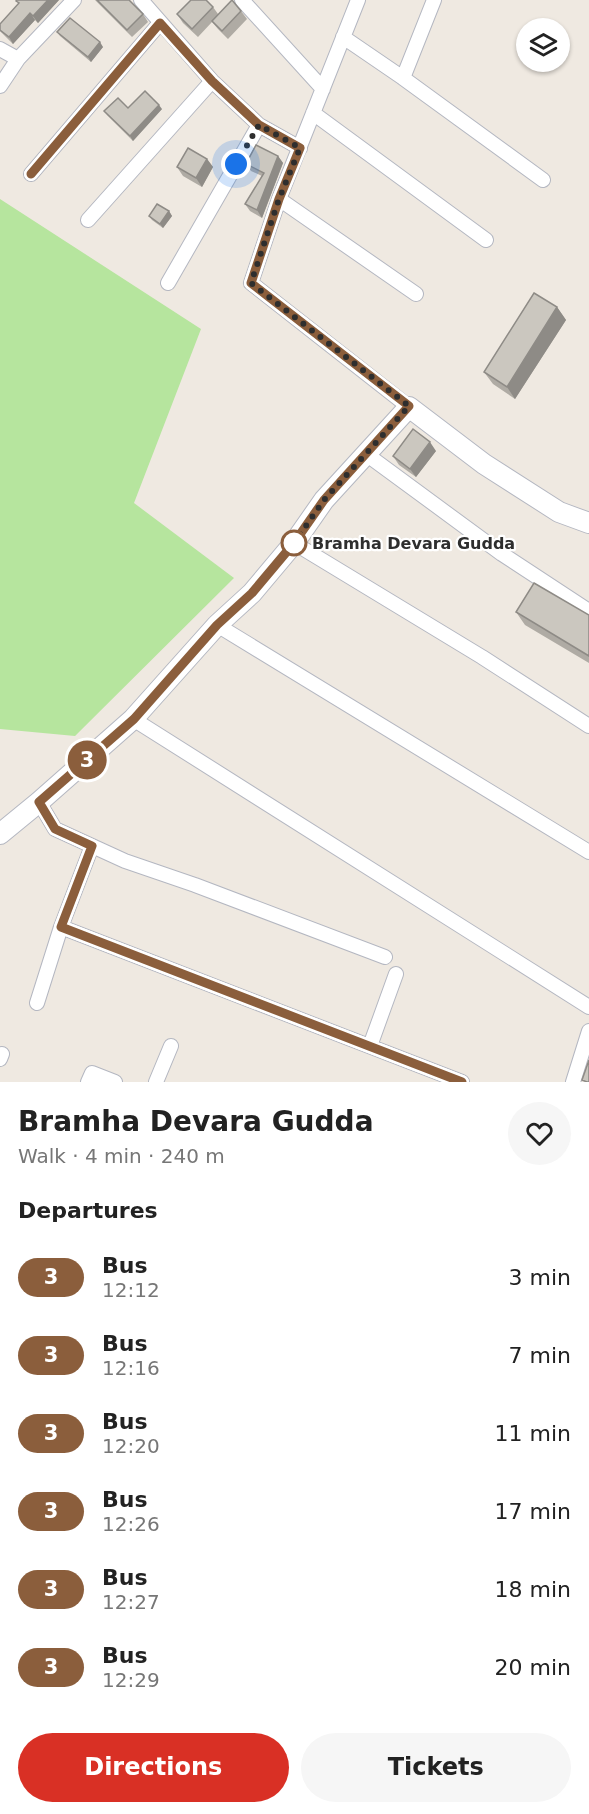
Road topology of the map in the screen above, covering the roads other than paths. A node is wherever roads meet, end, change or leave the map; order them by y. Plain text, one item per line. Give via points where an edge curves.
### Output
1 (74, 0) edge
2 (141, 0) edge
3 (242, 0) edge
4 (434, 0) edge
5 (356, 1) edge
6 (160, 23) junction
7 (342, 38) junction
8 (0, 49) edge
9 (18, 59) junction
10 (403, 78) junction
11 (212, 81) junction
12 (0, 86) edge
13 (323, 89) junction
14 (313, 113) junction
15 (259, 125) junction
16 (300, 148) junction
17 (31, 174) dead end
18 (543, 180) dead end
19 (279, 199) junction
20 (88, 220) dead end
21 (486, 240) dead end
22 (168, 283) dead end
23 (416, 294) dead end
24 (409, 406) junction
25 (366, 454) junction
26 (589, 523) edge
27 (294, 543) junction
28 (589, 611) edge
29 (217, 625) junction
30 (134, 719) junction
31 (589, 726) edge
32 (39, 802) junction
33 (0, 834) edge
34 (92, 846) junction
35 (589, 852) edge
36 (61, 927) junction
37 (386, 957) dead end
38 (396, 974) dead end
39 (37, 1003) dead end
40 (589, 1007) edge
41 (589, 1031) edge
42 (171, 1046) dead end
43 (370, 1046) junction
44 (88, 1082) edge
45 (115, 1082) edge
46 (156, 1082) edge
47 (462, 1082) edge
48 (573, 1082) edge

1 - 9 street
2 - 6 street
3 - 13 street
4 - 10 street
5 - 7 street
6 - 11 street
6 - 17 street
7 - 10 street
7 - 13 street
8 - 9 street
9 - 12 street
10 - 18 street
11 - 15 street
11 - 20 street
13 - 14 street
14 - 16 street
14 - 21 street
15 - 16 street
15 - 22 street
16 - 19 street
19 - 23 street
19 - 24 street via 251,283
24 - 25 street
24 - 26 street via 483,464 559,512
25 - 27 street via 324,500
25 - 28 street via 502,554
27 - 29 street via 252,593
27 - 31 street
29 - 30 street
29 - 35 street
30 - 32 street
30 - 40 street
32 - 33 street
32 - 34 street via 55,829
34 - 36 street
34 - 37 street
36 - 39 street
36 - 43 street
38 - 43 street
41 - 48 street
42 - 46 street
43 - 47 street
44 - 45 street via 92,1073

